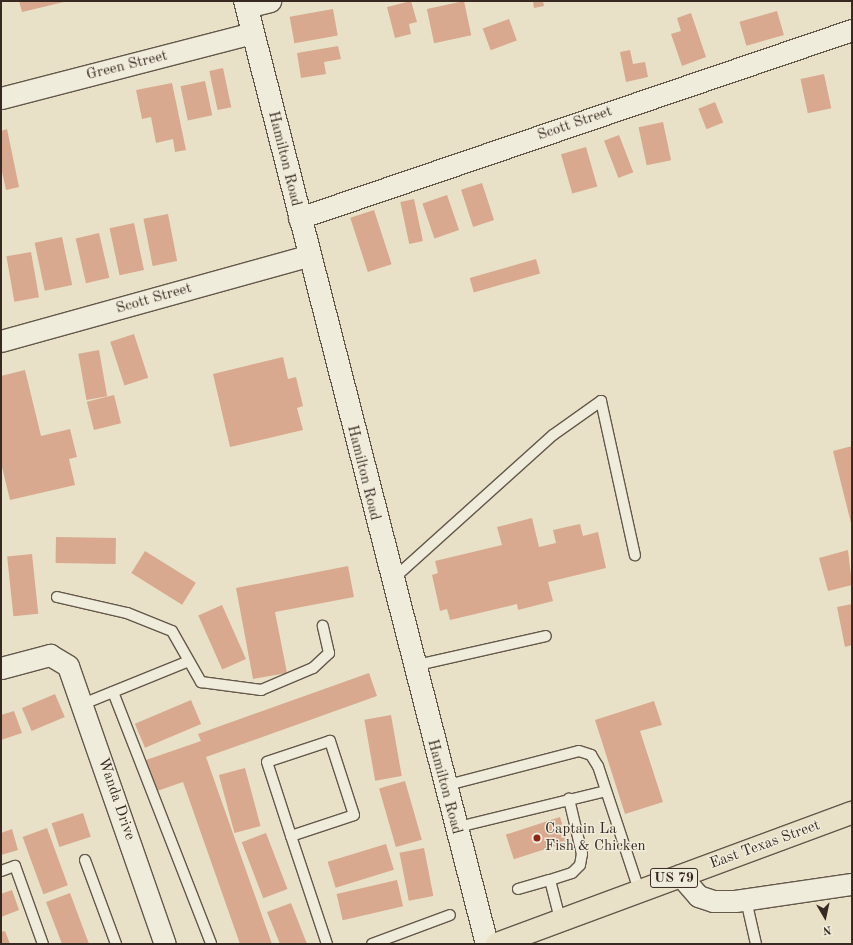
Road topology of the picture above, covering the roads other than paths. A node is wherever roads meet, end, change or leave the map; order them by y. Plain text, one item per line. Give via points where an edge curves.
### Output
1 (270, 1) edge
2 (246, 4) edge
3 (852, 30) edge
4 (252, 33) junction
5 (1, 98) edge
6 (298, 218) junction
7 (308, 256) junction
8 (1, 342) edge
9 (635, 555) dead end
10 (391, 580) junction
11 (57, 597) dead end
12 (323, 626) dead end
13 (546, 636) dead end
14 (189, 661) junction
15 (413, 666) junction
16 (1, 668) edge
17 (113, 692) junction
18 (83, 704) junction
19 (444, 786) junction
20 (606, 791) junction
21 (569, 799) junction
22 (852, 813) edge
23 (454, 828) junction
24 (291, 836) junction
25 (85, 860) dead end
26 (1, 871) edge
27 (680, 875) junction
28 (550, 880) junction
29 (852, 884) edge
30 (518, 889) dead end
31 (639, 890) junction
32 (746, 900) junction
33 (450, 915) dead end
34 (560, 919) junction
35 (43, 944) edge
36 (116, 944) edge
37 (165, 944) edge
38 (210, 944) edge
39 (327, 944) edge
40 (372, 944) edge
41 (487, 944) edge
42 (497, 944) edge
43 (756, 944) edge

1 - 2 street
2 - 4 street, Hamilton Road
3 - 6 street, Scott Street
4 - 5 street, Green Street
4 - 6 street, Hamilton Road
6 - 7 street, Hamilton Road
7 - 8 street, Scott Street
7 - 10 street, Hamilton Road
9 - 10 lane via 601,401 553,435
10 - 15 street, Hamilton Road
11 - 14 lane via 127,613 172,631
12 - 14 lane via 329,653 313,668 262,690 201,682
13 - 15 lane
14 - 17 lane
15 - 19 street, Hamilton Road
16 - 18 street, Wanda Drive via 36,656 60,659 68,666
17 - 18 lane
17 - 38 lane
18 - 37 street, Wanda Drive
19 - 20 lane via 579,751 592,755
19 - 23 street, Hamilton Road
20 - 21 lane
20 - 31 lane
21 - 23 lane
21 - 28 lane via 582,854 580,865 572,873
22 - 27 main road, East Texas Street / US 79
23 - 41 street, Hamilton Road
24 - 24 lane via 267,762 330,741 354,815
24 - 39 lane
25 - 36 lane
26 - 35 lane via 15,866
27 - 31 main road, East Texas Street / US 79
27 - 32 street via 698,896 713,901
28 - 30 lane
28 - 34 lane
29 - 32 street
31 - 34 main road, East Texas Street / US 79
32 - 43 lane
33 - 40 lane
34 - 42 main road, East Texas Street / US 79

